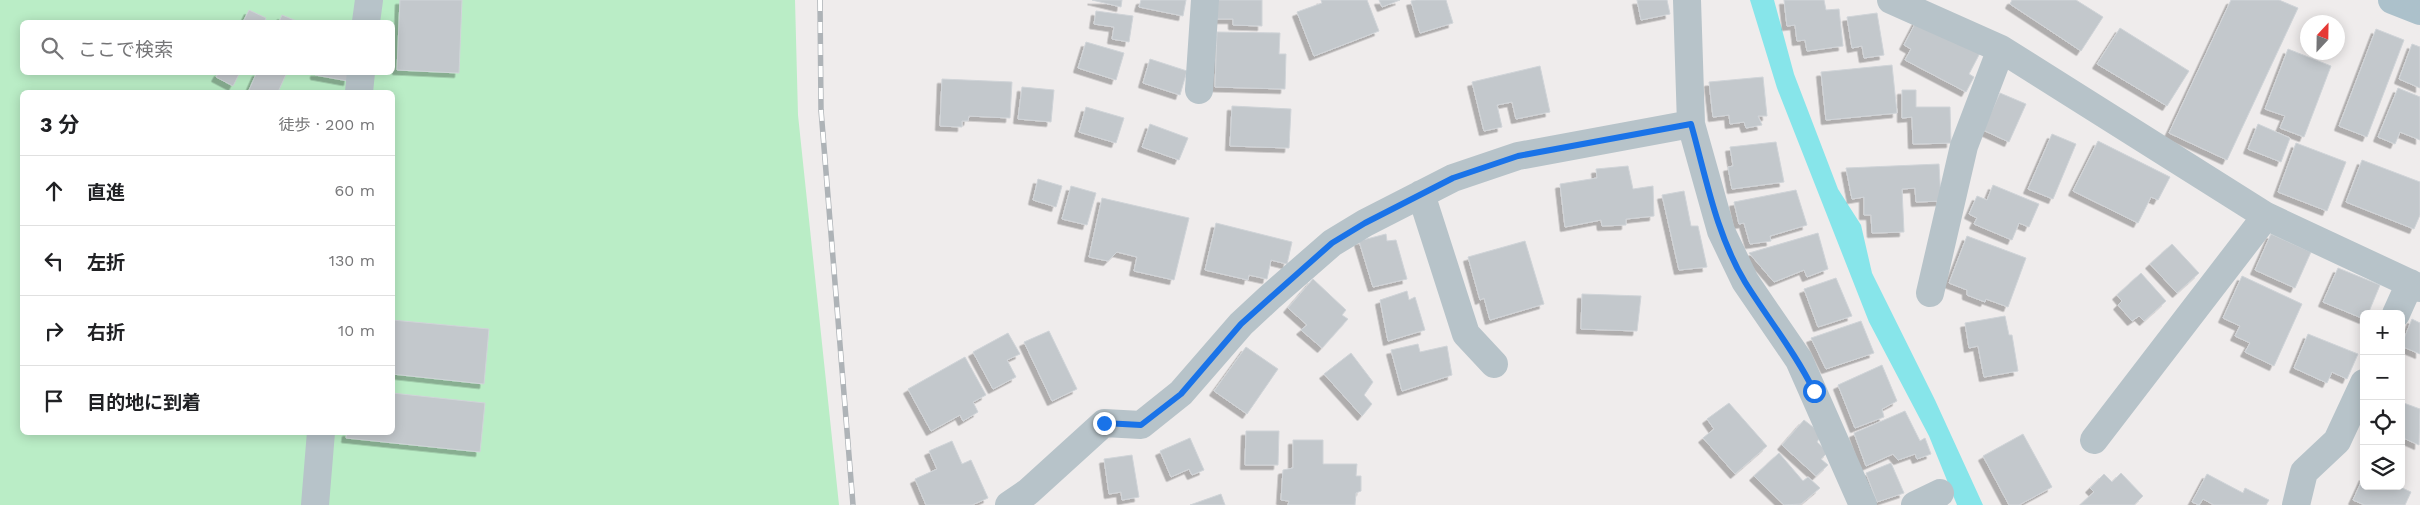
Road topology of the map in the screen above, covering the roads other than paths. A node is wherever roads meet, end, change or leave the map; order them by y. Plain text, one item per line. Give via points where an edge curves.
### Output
1 (369, 0) edge
2 (1205, 0) edge
3 (1687, 0) edge
4 (1891, 0) edge
5 (2392, 0) edge
6 (2420, 11) edge
7 (366, 20) edge
8 (2001, 49) junction
9 (361, 75) edge
10 (358, 90) edge
11 (1198, 90) dead end
12 (1691, 124) junction
13 (1421, 194) junction
14 (2266, 216) junction
15 (2415, 286) edge
16 (1930, 293) dead end
17 (2399, 310) edge
18 (1494, 364) dead end
19 (2360, 391) edge
20 (321, 435) edge
21 (2094, 440) dead end
22 (1940, 493) dead end
23 (315, 505) edge
24 (1009, 505) edge
25 (1863, 505) edge
26 (1915, 505) edge
27 (2296, 505) edge

1 - 7 street
2 - 11 street
3 - 12 street
4 - 8 street
5 - 6 main road
8 - 14 street
8 - 16 street via 1964,146
9 - 10 street
12 - 13 street via 1518,156 1453,178
12 - 25 street via 1721,231 1745,281 1799,360
13 - 18 street via 1466,334
13 - 24 street via 1332,243 1241,324 1181,394 1141,425 1104,423 1028,492
14 - 15 street
14 - 21 street
15 - 17 street
19 - 27 street via 2337,440 2304,472
20 - 23 street
22 - 26 street

